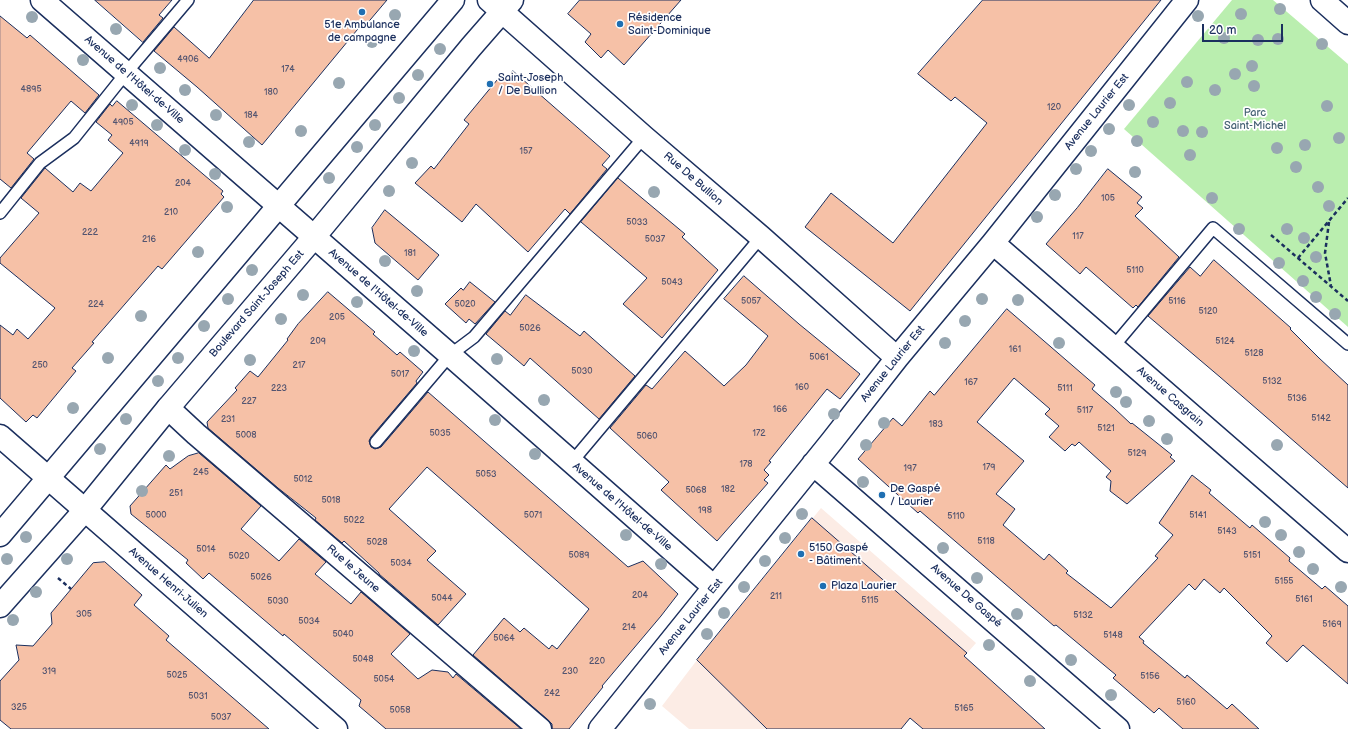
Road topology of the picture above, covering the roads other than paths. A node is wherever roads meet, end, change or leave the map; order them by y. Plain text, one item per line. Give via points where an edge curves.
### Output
1 (42, 0) edge
2 (188, 0) edge
3 (453, 0) edge
4 (1187, 0) edge
5 (1322, 0) edge
6 (501, 4) edge
7 (1348, 23) edge
8 (126, 73) junction
9 (644, 137) junction
10 (278, 206) junction
11 (0, 213) edge
12 (314, 237) junction
13 (761, 237) junction
14 (993, 242) junction
15 (1348, 344) edge
16 (1113, 347) junction
17 (450, 355) junction
18 (897, 358) junction
19 (168, 408) junction
20 (0, 436) edge
21 (376, 442) dead end
22 (571, 463) junction
23 (813, 464) junction
24 (48, 478) junction
25 (85, 510) junction
26 (0, 535) edge
27 (1348, 551) edge
28 (714, 587) junction
29 (0, 606) edge
30 (336, 729) edge
31 (540, 729) edge
32 (600, 729) edge
33 (1118, 729) edge

1 - 8 street, Avenue de l'Hôtel-de-Ville
2 - 8 lane
3 - 10 street
4 - 14 street, Avenue Laurier Est
5 - 7 street
6 - 9 street, Rue De Bullion
6 - 12 street, Boulevard Saint-Joseph Est via 471,47
8 - 10 street, Avenue de l'Hôtel-de-Ville
8 - 11 lane via 74,138 40,163
9 - 13 street, Rue De Bullion
9 - 17 lane via 474,337
10 - 12 street, Avenue de l'Hôtel-de-Ville
10 - 24 street
12 - 17 street, Avenue de l'Hôtel-de-Ville
12 - 19 street, Boulevard Saint-Joseph Est
13 - 18 street, Rue De Bullion
13 - 22 lane
14 - 16 street, Avenue Casgrain
14 - 18 street, Avenue Laurier Est
15 - 16 lane via 1213,228
16 - 27 street, Avenue Casgrain
17 - 21 lane
17 - 22 street, Avenue de l'Hôtel-de-Ville
18 - 23 street, Avenue Laurier Est
19 - 25 street, Boulevard Saint-Joseph Est
19 - 31 street, Rue le Jeune
20 - 24 street, Avenue Henri-Julien
22 - 28 street, Avenue de l'Hôtel-de-Ville
23 - 28 street, Avenue Laurier Est
23 - 33 street, Avenue De Gaspé
24 - 25 street, Avenue Henri-Julien
24 - 26 street
25 - 29 street, Boulevard Saint-Joseph Est
25 - 30 street, Avenue Henri-Julien
28 - 32 street, Avenue Laurier Est

